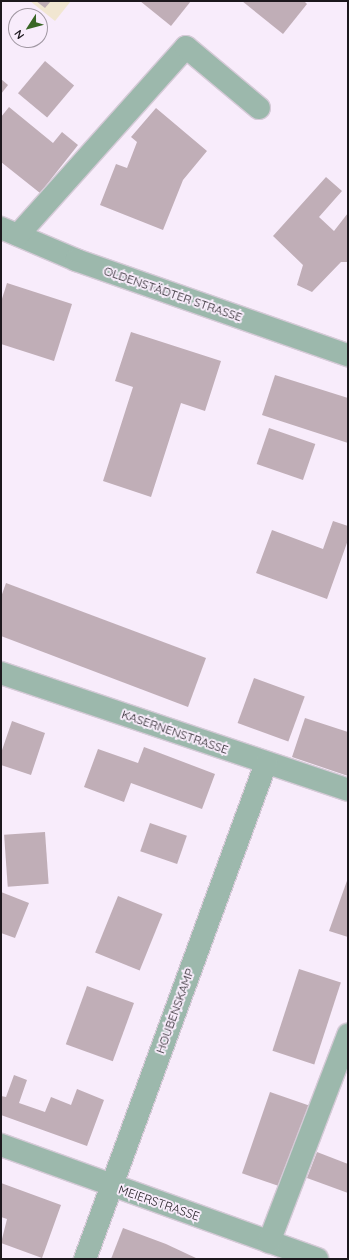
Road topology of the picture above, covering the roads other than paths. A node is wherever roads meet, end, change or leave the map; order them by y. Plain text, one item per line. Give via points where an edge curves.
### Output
1 (259, 108) dead end
2 (9, 232) edge
3 (348, 355) edge
4 (1, 673) edge
5 (266, 763) junction
6 (348, 790) edge
7 (348, 1035) edge
8 (1, 1145) edge
9 (111, 1186) junction
10 (269, 1242) junction
11 (85, 1259) edge
12 (317, 1259) edge

1 - 2 street via 186,47
2 - 3 street, OLDENSTÄDTER STRASSE via 76,260
4 - 5 street, KASERNENSTRASSE
5 - 6 street, KASERNENSTRASSE
5 - 9 street, HOUBENSKAMP
7 - 10 street
8 - 9 street, MEIERSTRASSE
9 - 10 street, MEIERSTRASSE
9 - 11 street, HOUBENSKAMP
10 - 12 street, MEIERSTRASSE

